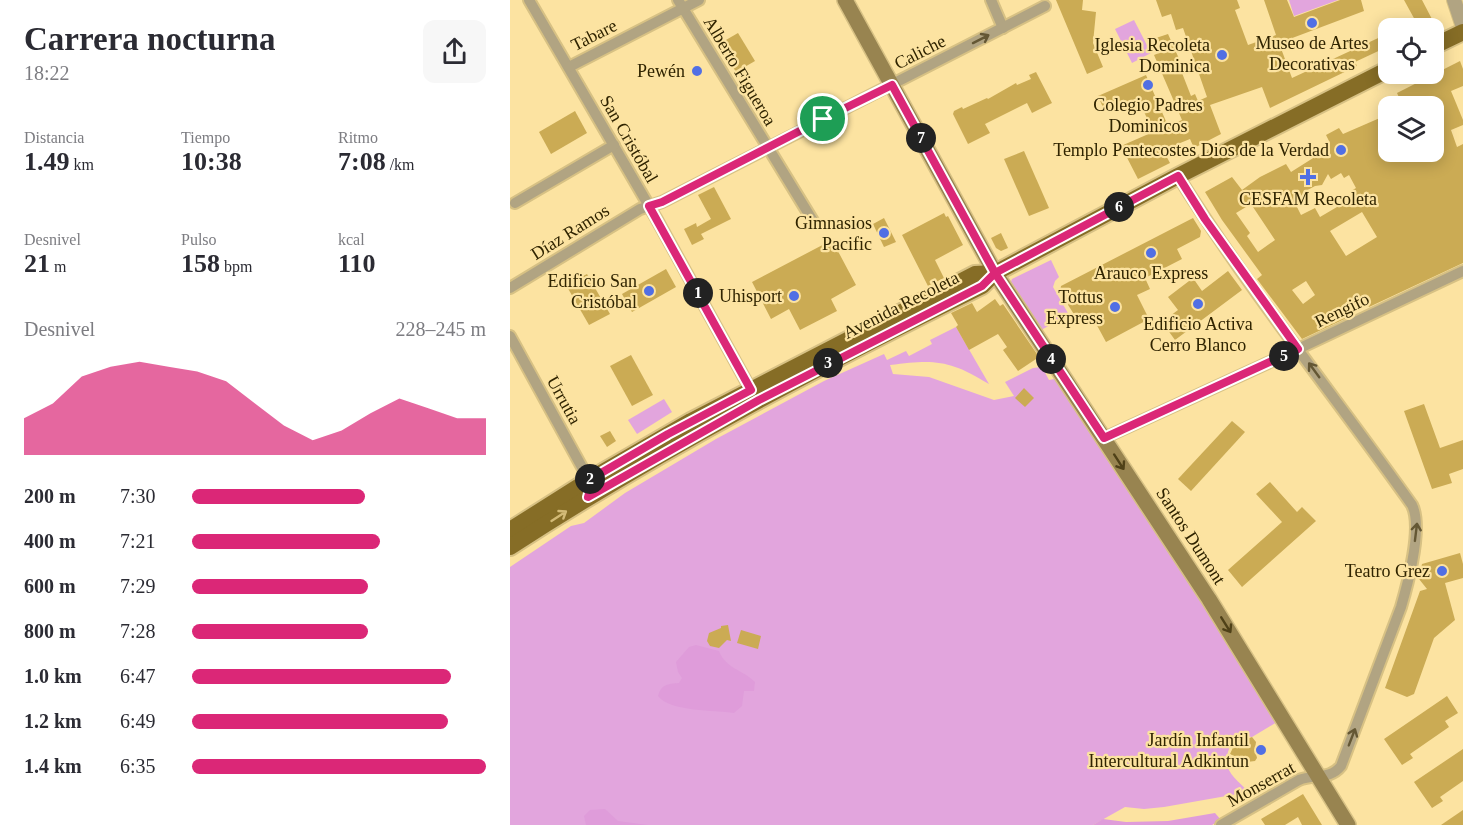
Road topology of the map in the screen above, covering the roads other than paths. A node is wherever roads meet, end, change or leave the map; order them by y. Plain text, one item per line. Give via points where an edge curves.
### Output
1 (529, 0) edge
2 (699, 0) edge
3 (845, 0) edge
4 (991, 0) edge
5 (1454, 0) edge
6 (680, 4) edge
7 (1045, 6) dead end
8 (1463, 27) edge
9 (1003, 28) junction
10 (1463, 32) edge
11 (1444, 41) edge
12 (569, 67) junction
13 (1378, 75) edge
14 (892, 85) junction
15 (614, 145) junction
16 (768, 147) junction
17 (1178, 176) junction
18 (515, 203) dead end
19 (649, 206) junction
20 (813, 221) dead end
21 (1463, 271) edge
22 (995, 273) junction
23 (510, 288) edge
24 (510, 336) edge
25 (1298, 349) junction
26 (750, 398) junction
27 (1104, 438) junction
28 (589, 480) junction
29 (588, 497) junction
30 (510, 531) edge
31 (510, 548) edge
32 (1317, 776) junction
33 (1221, 825) edge
34 (1348, 825) edge

1 - 12 street, San Cristóbal
2 - 6 street, Tabare
3 - 14 main road, Santos Dumont
4 - 9 street
5 - 8 street
6 - 12 street, Tabare
6 - 16 street, Alberto Figueroa
7 - 9 street, Caliche
14 -> 9 street, Caliche
10 - 11 main road
12 - 15 street, San Cristóbal
13 - 17 main road, Avenida Recoleta
14 - 16 street, Caliche
14 - 22 main road, Santos Dumont
15 - 18 street
15 - 19 street, San Cristóbal
16 - 19 street, Caliche
16 - 20 street, Alberto Figueroa
17 - 22 main road, Avenida Recoleta
17 - 25 street, Monserrat
19 - 23 street, Díaz Ramos
19 - 26 street, San Cristóbal
21 - 25 street, Rengifo
22 - 26 main road, Avenida Recoleta via 975,274
22 - 27 main road, Santos Dumont
24 - 28 street, Urrutia
25 - 27 street, Rengifo
32 -> 25 street, Monserrat via 1335,772 1343,762 1401,607 1417,520 1412,505
26 - 28 main road, Avenida Recoleta via 683,425
26 - 29 main road, Avenida Recoleta
27 -> 32 main road, Santos Dumont via 1246,656
28 - 29 main road
28 - 30 main road, Avenida Recoleta
31 -> 29 main road, Avenida Recoleta
32 - 33 street, Monserrat via 1299,780
32 - 34 main road, Santos Dumont

